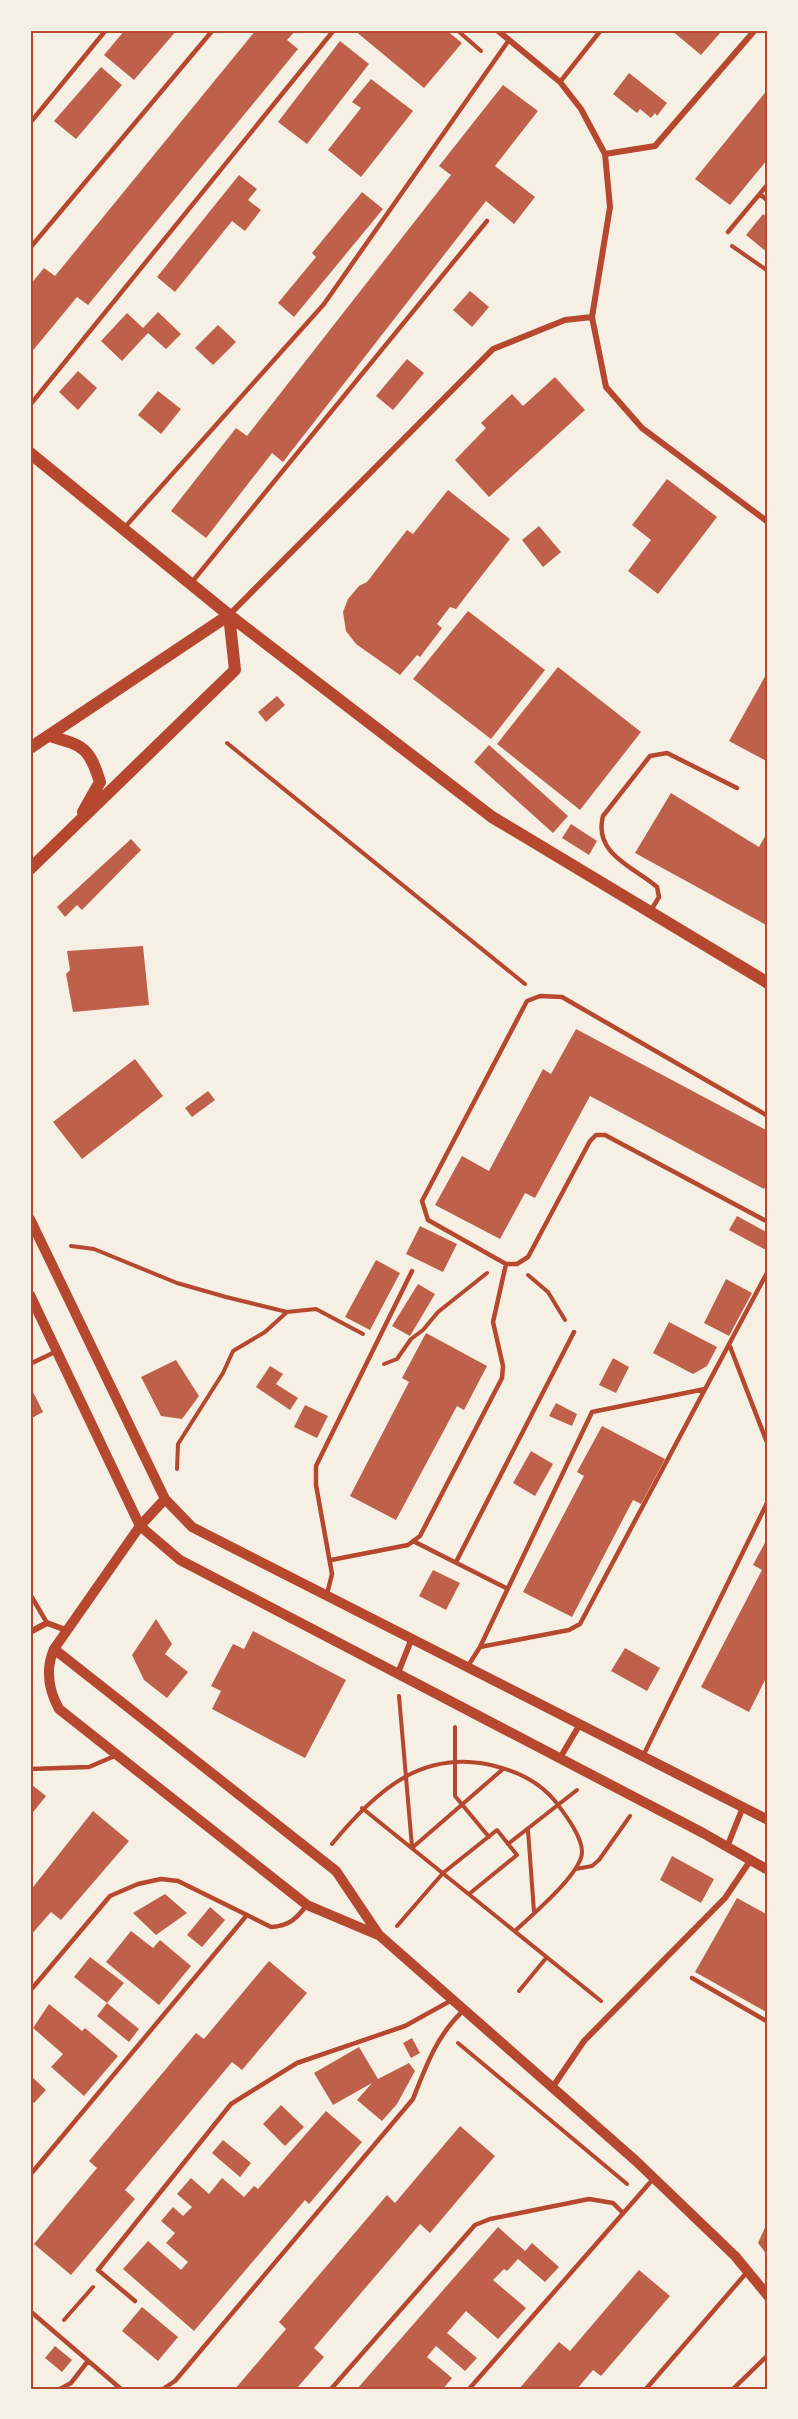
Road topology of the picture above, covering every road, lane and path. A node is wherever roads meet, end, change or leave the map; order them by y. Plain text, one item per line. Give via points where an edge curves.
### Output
1 (106, 30) edge
2 (213, 30) edge
3 (334, 30) edge
4 (497, 30) edge
5 (601, 30) edge
6 (755, 30) edge
7 (509, 40) junction
8 (560, 82) junction
9 (30, 123) edge
10 (605, 154) junction
11 (768, 184) edge
12 (760, 194) junction
13 (768, 201) edge
14 (487, 221) dead end
15 (728, 232) joint
16 (30, 248) edge
17 (768, 271) edge
18 (592, 317) junction
19 (30, 405) edge
20 (30, 453) edge
21 (768, 522) edge
22 (123, 529) junction
23 (190, 585) junction
24 (229, 615) junction
25 (50, 736) junction
26 (227, 742) dead end
27 (30, 748) edge
28 (736, 788) dead end
29 (74, 826) junction
30 (30, 869) edge
31 (649, 913) junction
32 (768, 983) edge
33 (540, 996) junction
34 (768, 1116) edge
35 (30, 1219) edge
36 (768, 1222) edge
37 (70, 1246) dead end
38 (517, 1264) junction
39 (506, 1266) junction
40 (412, 1271) dead end
41 (768, 1271) edge
42 (30, 1295) edge
43 (287, 1312) junction
44 (574, 1332) joint
45 (377, 1342) junction
46 (729, 1344) junction
47 (57, 1351) junction
48 (30, 1364) edge
49 (363, 1371) junction
50 (705, 1389) junction
51 (768, 1445) edge
52 (177, 1469) dead end
53 (165, 1498) junction
54 (768, 1502) edge
55 (140, 1526) junction
56 (413, 1541) junction
57 (331, 1560) junction
58 (456, 1562) junction
59 (506, 1588) junction
60 (327, 1593) junction
61 (30, 1594) edge
62 (46, 1623) junction
63 (66, 1630) junction
64 (30, 1632) edge
65 (412, 1638) junction
66 (480, 1647) junction
67 (54, 1649) junction
68 (468, 1666) junction
69 (398, 1673) junction
70 (463, 1707) junction
71 (580, 1724) junction
72 (118, 1754) junction
73 (643, 1756) junction
74 (560, 1758) junction
75 (455, 1762) junction
76 (503, 1768) junction
77 (30, 1769) edge
78 (406, 1776) junction
79 (594, 1776) junction
80 (641, 1801) junction
81 (462, 1804) junction
82 (558, 1805) junction
83 (743, 1807) junction
84 (362, 1808) junction
85 (768, 1820) edge
86 (528, 1829) junction
87 (489, 1837) junction
88 (508, 1844) junction
89 (726, 1847) junction
90 (412, 1848) junction
91 (320, 1858) junction
92 (750, 1862) junction
93 (576, 1869) junction
94 (768, 1870) edge
95 (443, 1874) junction
96 (469, 1894) junction
97 (307, 1905) junction
98 (534, 1913) junction
99 (247, 1915) junction
100 (515, 1931) junction
101 (382, 1937) junction
102 (547, 1957) junction
103 (692, 1978) dead end
104 (519, 1990) dead end
105 (30, 1991) edge
106 (452, 2000) junction
107 (464, 2010) junction
108 (613, 2010) junction
109 (768, 2022) edge
110 (443, 2031) junction
111 (552, 2088) junction
112 (30, 2175) edge
113 (654, 2178) junction
114 (639, 2194) junction
115 (623, 2213) junction
116 (748, 2271) junction
117 (103, 2275) junction
118 (768, 2296) edge
119 (135, 2301) dead end
120 (30, 2311) edge
121 (54, 2332) junction
122 (768, 2355) edge
123 (88, 2361) junction
124 (60, 2389) edge
125 (121, 2389) edge
126 (163, 2389) edge
127 (331, 2389) edge
128 (469, 2389) edge
129 (646, 2389) edge
130 (733, 2389) edge

1 - 9 lane
2 - 16 lane
3 - 19 lane
4 - 7 street
5 - 8 lane
6 - 10 street via 655,146
7 - 8 street
7 - 22 lane via 324,304
8 - 10 street via 581,109
10 - 18 street via 610,207
11 - 12 lane
12 - 13 lane
12 - 15 lane
14 - 23 lane
15 - 17 path via 729,243
18 - 21 street via 606,387 642,428
18 - 24 street via 565,320 493,349
20 - 22 main road
22 - 23 main road
23 - 24 main road
24 - 25 main road
24 - 29 main road via 236,670
24 - 31 main road via 492,817
25 - 27 main road
25 - 29 main road via 77,744 92,757 100,782
26 - 33 path
28 - 31 lane via 667,753 650,756 603,816 600,828 604,843 621,863 657,887 659,897
29 - 30 main road
31 - 32 main road
33 - 34 lane via 562,997
33 - 39 lane via 527,1002 422,1201 428,1220
35 - 53 street
36 - 38 lane via 605,1135 596,1136 528,1257
37 - 43 path via 117,1258 177,1283
38 - 39 lane
38 - 44 path via 548,1292
39 - 49 path via 486,1274 438,1311 397,1359
39 - 56 lane via 493,1322 502,1378 420,1536
40 - 45 lane
41 - 46 lane
42 - 47 street
43 - 45 path via 316,1309
43 - 52 path via 265,1332 233,1351 178,1443
44 - 58 lane
45 - 49 lane
46 - 50 lane
46 - 51 lane
47 - 48 lane
47 - 55 street
49 - 57 lane via 316,1466
50 - 59 lane via 592,1412
50 - 66 lane via 580,1624 569,1630
53 - 55 street
53 - 60 street via 192,1527
54 - 73 lane
55 - 63 street
55 - 69 street via 180,1560
56 - 57 lane
56 - 58 lane
57 - 60 lane via 333,1574
58 - 59 lane
59 - 66 lane
60 - 65 street
61 - 62 lane
62 - 63 street
62 - 64 street
63 - 67 street
65 - 68 street
65 - 69 street
66 - 68 lane
67 - 72 street via 48,1663 48,1680 59,1709
67 - 91 street
68 - 71 street
69 - 70 street
69 - 78 path
70 - 74 street
70 - 75 path via 455,1721
71 - 73 street
71 - 74 street
72 - 77 lane via 89,1767
72 - 97 street
73 - 83 street
74 - 79 street
75 - 76 path
75 - 78 path
75 - 81 path via 455,1796
76 - 81 path
76 - 82 path via 533,1781
78 - 84 path
78 - 90 path
79 - 80 street
79 - 82 path
80 - 89 street
80 - 93 path via 599,1860 592,1866
81 - 87 path
81 - 90 path
82 - 86 path
82 - 93 path via 580,1841 582,1853
83 - 85 street
83 - 89 street
84 - 90 path
84 - 91 path
86 - 88 path
86 - 98 path
87 - 88 path via 497,1830
87 - 95 path
88 - 96 path via 517,1855
89 - 92 street
90 - 95 path
91 - 101 street via 336,1871
92 - 94 street
92 - 108 street via 725,1898
93 - 98 path
95 - 96 path
95 - 101 path
96 - 100 path
97 - 99 lane via 284,1926 271,1927
97 - 101 street
98 - 100 path
99 - 105 lane via 178,1881 161,1879 122,1889 110,1896
99 - 112 lane
100 - 102 path
101 - 106 street
102 - 104 path
102 - 108 path
103 - 109 lane
106 - 107 street
106 - 117 lane via 405,2026 297,2063 231,2104 98,2270
107 - 110 lane
107 - 111 street
108 - 111 street via 584,2041
110 - 114 path
110 - 126 lane via 413,2099 175,2381
111 - 113 street
113 - 114 lane
113 - 116 street
114 - 115 lane
115 - 127 lane via 612,2203 589,2199 475,2225
115 - 128 lane
116 - 118 street
116 - 129 lane
117 - 119 lane
117 - 121 path
120 - 121 lane
121 - 123 lane
122 - 130 lane
123 - 124 lane via 71,2383
123 - 125 lane

